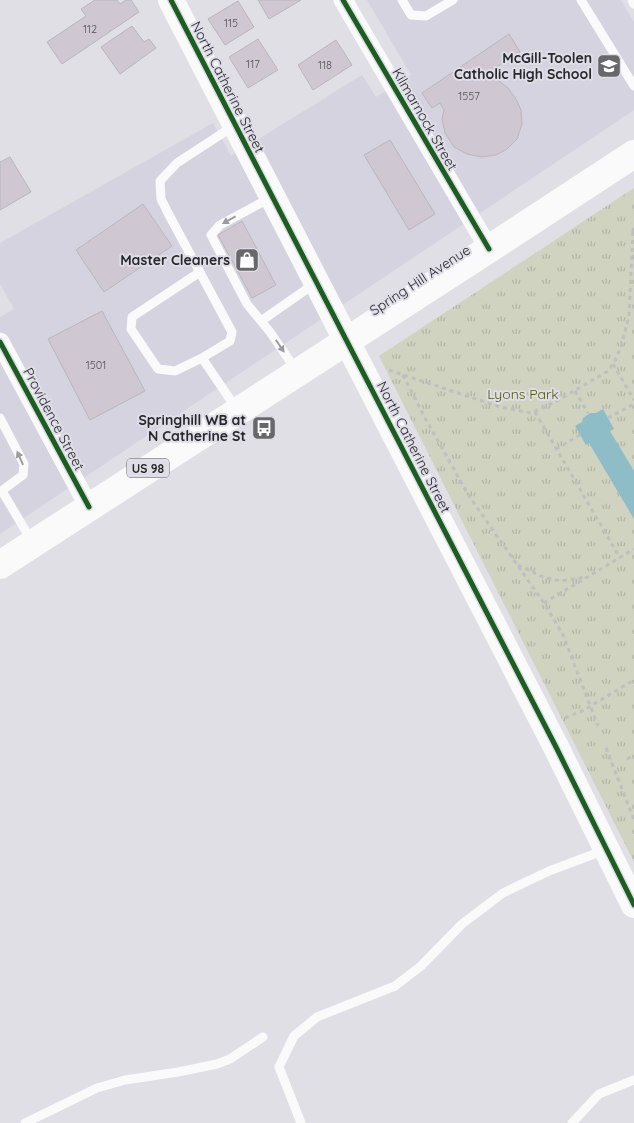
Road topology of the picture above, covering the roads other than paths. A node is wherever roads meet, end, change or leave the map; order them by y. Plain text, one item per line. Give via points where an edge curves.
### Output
1 (171, 0) edge
2 (343, 0) edge
3 (402, 0) edge
4 (453, 0) edge
5 (581, 0) edge
6 (632, 0) edge
7 (634, 4) edge
8 (634, 86) edge
9 (235, 125) junction
10 (633, 157) edge
11 (272, 197) junction
12 (489, 249) junction
13 (200, 272) junction
14 (317, 282) junction
15 (261, 322) junction
16 (347, 340) junction
17 (0, 342) edge
18 (202, 358) junction
19 (297, 372) junction
20 (238, 410) junction
21 (0, 418) edge
22 (1, 491) edge
23 (89, 507) junction
24 (33, 544) junction
25 (0, 565) edge
26 (605, 850) junction
27 (634, 905) edge
28 (263, 1037) dead end
29 (634, 1080) edge
30 (25, 1123) edge
31 (301, 1123) edge
32 (572, 1123) edge

1 - 9 street, North Catherine Street
2 - 12 street, Kilmarnock Street
3 - 4 lane via 412,15 426,16
5 - 8 lane
6 - 7 lane
9 - 11 street, North Catherine Street
9 - 13 lane via 177,163 160,181 161,199
10 - 12 main road, Spring Hill Avenue / US 98
11 - 14 street, North Catherine Street
11 -> 15 lane via 220,225 211,234 247,304
12 - 16 main road, Spring Hill Avenue / US 98
13 - 18 lane via 232,332 230,341
13 - 18 lane via 132,317 131,329 158,369 175,371
14 - 15 lane
14 - 16 street, North Catherine Street
15 -> 19 lane
16 - 19 main road, Spring Hill Avenue / US 98
16 - 26 street, North Catherine Street
17 - 23 street, Providence Street
18 - 20 lane
19 - 20 main road, Spring Hill Avenue / US 98
20 - 23 main road, Spring Hill Avenue / US 98
22 -> 21 lane via 23,475 24,464
22 - 24 lane
23 - 24 main road, Spring Hill Avenue / US 98
24 - 25 main road, Spring Hill Avenue / US 98
26 - 27 street, North Catherine Street
26 - 31 lane via 503,893 462,924 421,966 395,986 318,1017 294,1036 279,1067
28 - 30 lane via 230,1059 97,1088
29 - 32 lane via 600,1094

